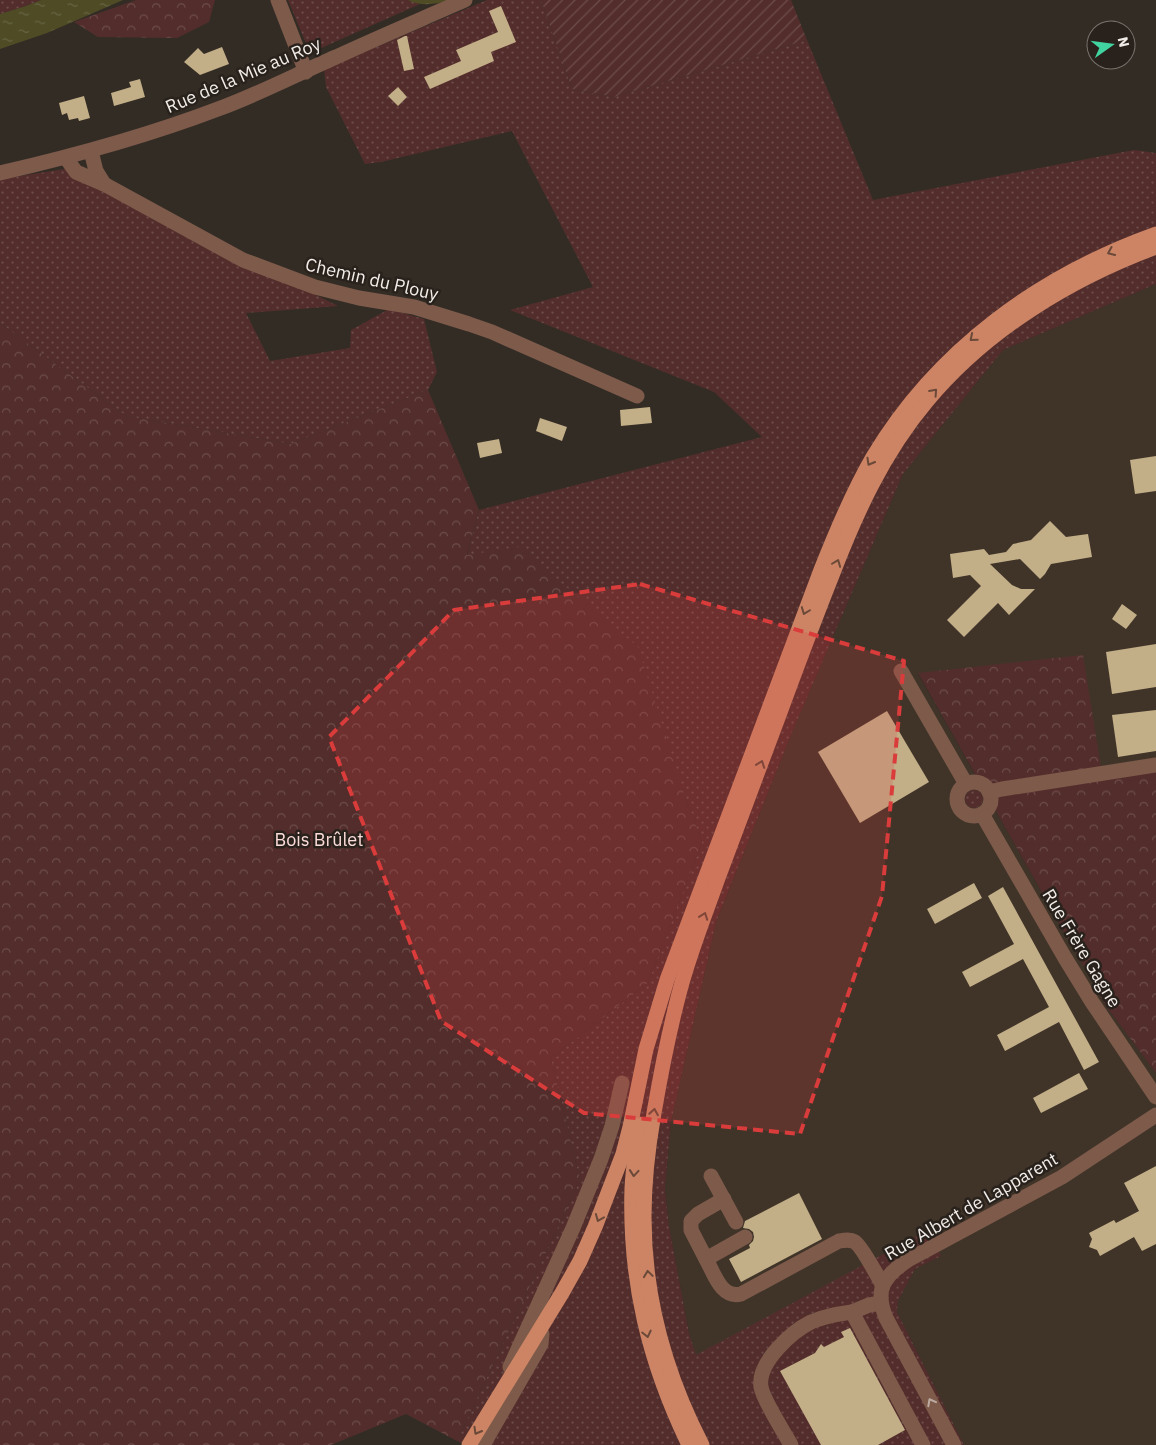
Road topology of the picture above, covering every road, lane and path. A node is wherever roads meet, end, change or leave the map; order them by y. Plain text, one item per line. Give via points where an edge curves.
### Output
1 (278, 0) edge
2 (465, 0) edge
3 (306, 72) junction
4 (91, 151) junction
5 (66, 158) junction
6 (0, 173) edge
7 (104, 184) junction
8 (1156, 234) edge
9 (1156, 247) edge
10 (637, 396) dead end
11 (901, 672) dead end
12 (1156, 765) edge
13 (966, 784) junction
14 (989, 792) junction
15 (982, 814) junction
16 (677, 954) junction
17 (622, 1083) dead end
18 (1156, 1097) edge
19 (1156, 1115) edge
20 (711, 1176) dead end
21 (724, 1199) junction
22 (736, 1222) dead end
23 (745, 1237) dead end
24 (706, 1259) junction
25 (882, 1284) junction
26 (881, 1303) junction
27 (852, 1312) junction
28 (536, 1324) junction
29 (665, 1356) junction
30 (469, 1445) edge
31 (483, 1445) edge
32 (689, 1445) edge
33 (702, 1445) edge
34 (711, 1445) edge
35 (791, 1445) edge
36 (923, 1445) edge
37 (954, 1445) edge

1 - 3 street
2 - 3 street, Rue de la Mie au Roy
3 - 4 street, Rue de la Mie au Roy via 220,109
4 - 5 street, Rue de la Mie au Roy
4 - 7 street via 96,171
5 - 6 street, Rue de la Mie au Roy
5 - 7 street, Chemin du Plouy via 76,172
7 - 10 street, Chemin du Plouy via 207,242 264,269 330,292 414,307 469,324
8 -> 16 main road via 1075,270 996,320 934,376 881,444 852,498 821,570
29 -> 9 main road via 648,1275 644,1213 653,1120 671,1023 696,938 853,522 875,477 908,426 936,390 971,355 1057,294 1108,267
11 - 13 street
12 - 14 street
13 - 14 street via 980,784
13 - 15 street via 958,794 959,806 968,815
14 - 15 street via 990,805
15 - 18 street, Rue Frère Gagne via 1069,966
16 -> 28 main road via 650,1032 626,1142 611,1187 580,1260
16 -> 32 main road via 644,1092 632,1186 632,1226 637,1284 649,1343 666,1394
17 - 28 street via 601,1159
19 - 25 street, Rue Albert de Lapparent via 1062,1177 908,1260 892,1271
20 - 21 street
21 - 22 street
21 - 24 street via 691,1221 691,1230
23 - 24 street
24 - 25 street via 724,1291 736,1295 839,1242 849,1240 858,1244
25 - 26 street, Rue Albert de Lapparent
26 - 27 street
37 -> 26 street, Rue Albert de Lapparent
27 - 35 street via 817,1320 796,1331 774,1352 762,1373 762,1392
27 - 36 street
28 -> 30 main road
28 - 31 street via 542,1334 541,1344
29 - 33 main road
29 - 34 main road

